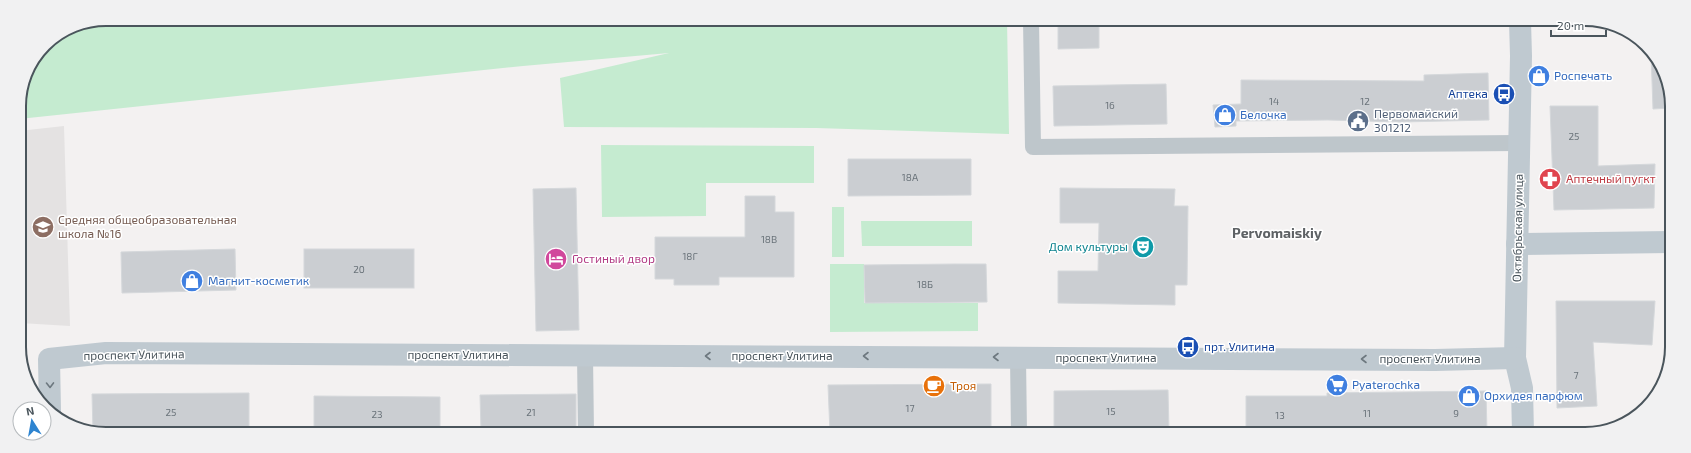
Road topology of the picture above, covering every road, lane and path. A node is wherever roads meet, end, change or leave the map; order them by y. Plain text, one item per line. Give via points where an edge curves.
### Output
1 (1031, 26) edge
2 (1520, 26) edge
3 (1519, 143) junction
4 (1665, 242) edge
5 (1517, 244) junction
6 (585, 355) junction
7 (1018, 357) junction
8 (1515, 358) junction
9 (50, 401) edge
10 (586, 427) edge
11 (1019, 427) edge
12 (1523, 427) edge

1 - 3 street via 1033,147
2 - 3 street, Октябрьская улица
3 - 5 street, Октябрьская улица
4 - 5 street
5 - 8 street, Октябрьская улица
7 -> 6 street, проспект Улитина
6 -> 9 street, проспект Улитина via 106,353 49,359
6 - 10 street
8 -> 7 street, проспект Улитина via 1419,360
7 - 11 street
8 - 12 street, Октябрьская улица via 1522,388

